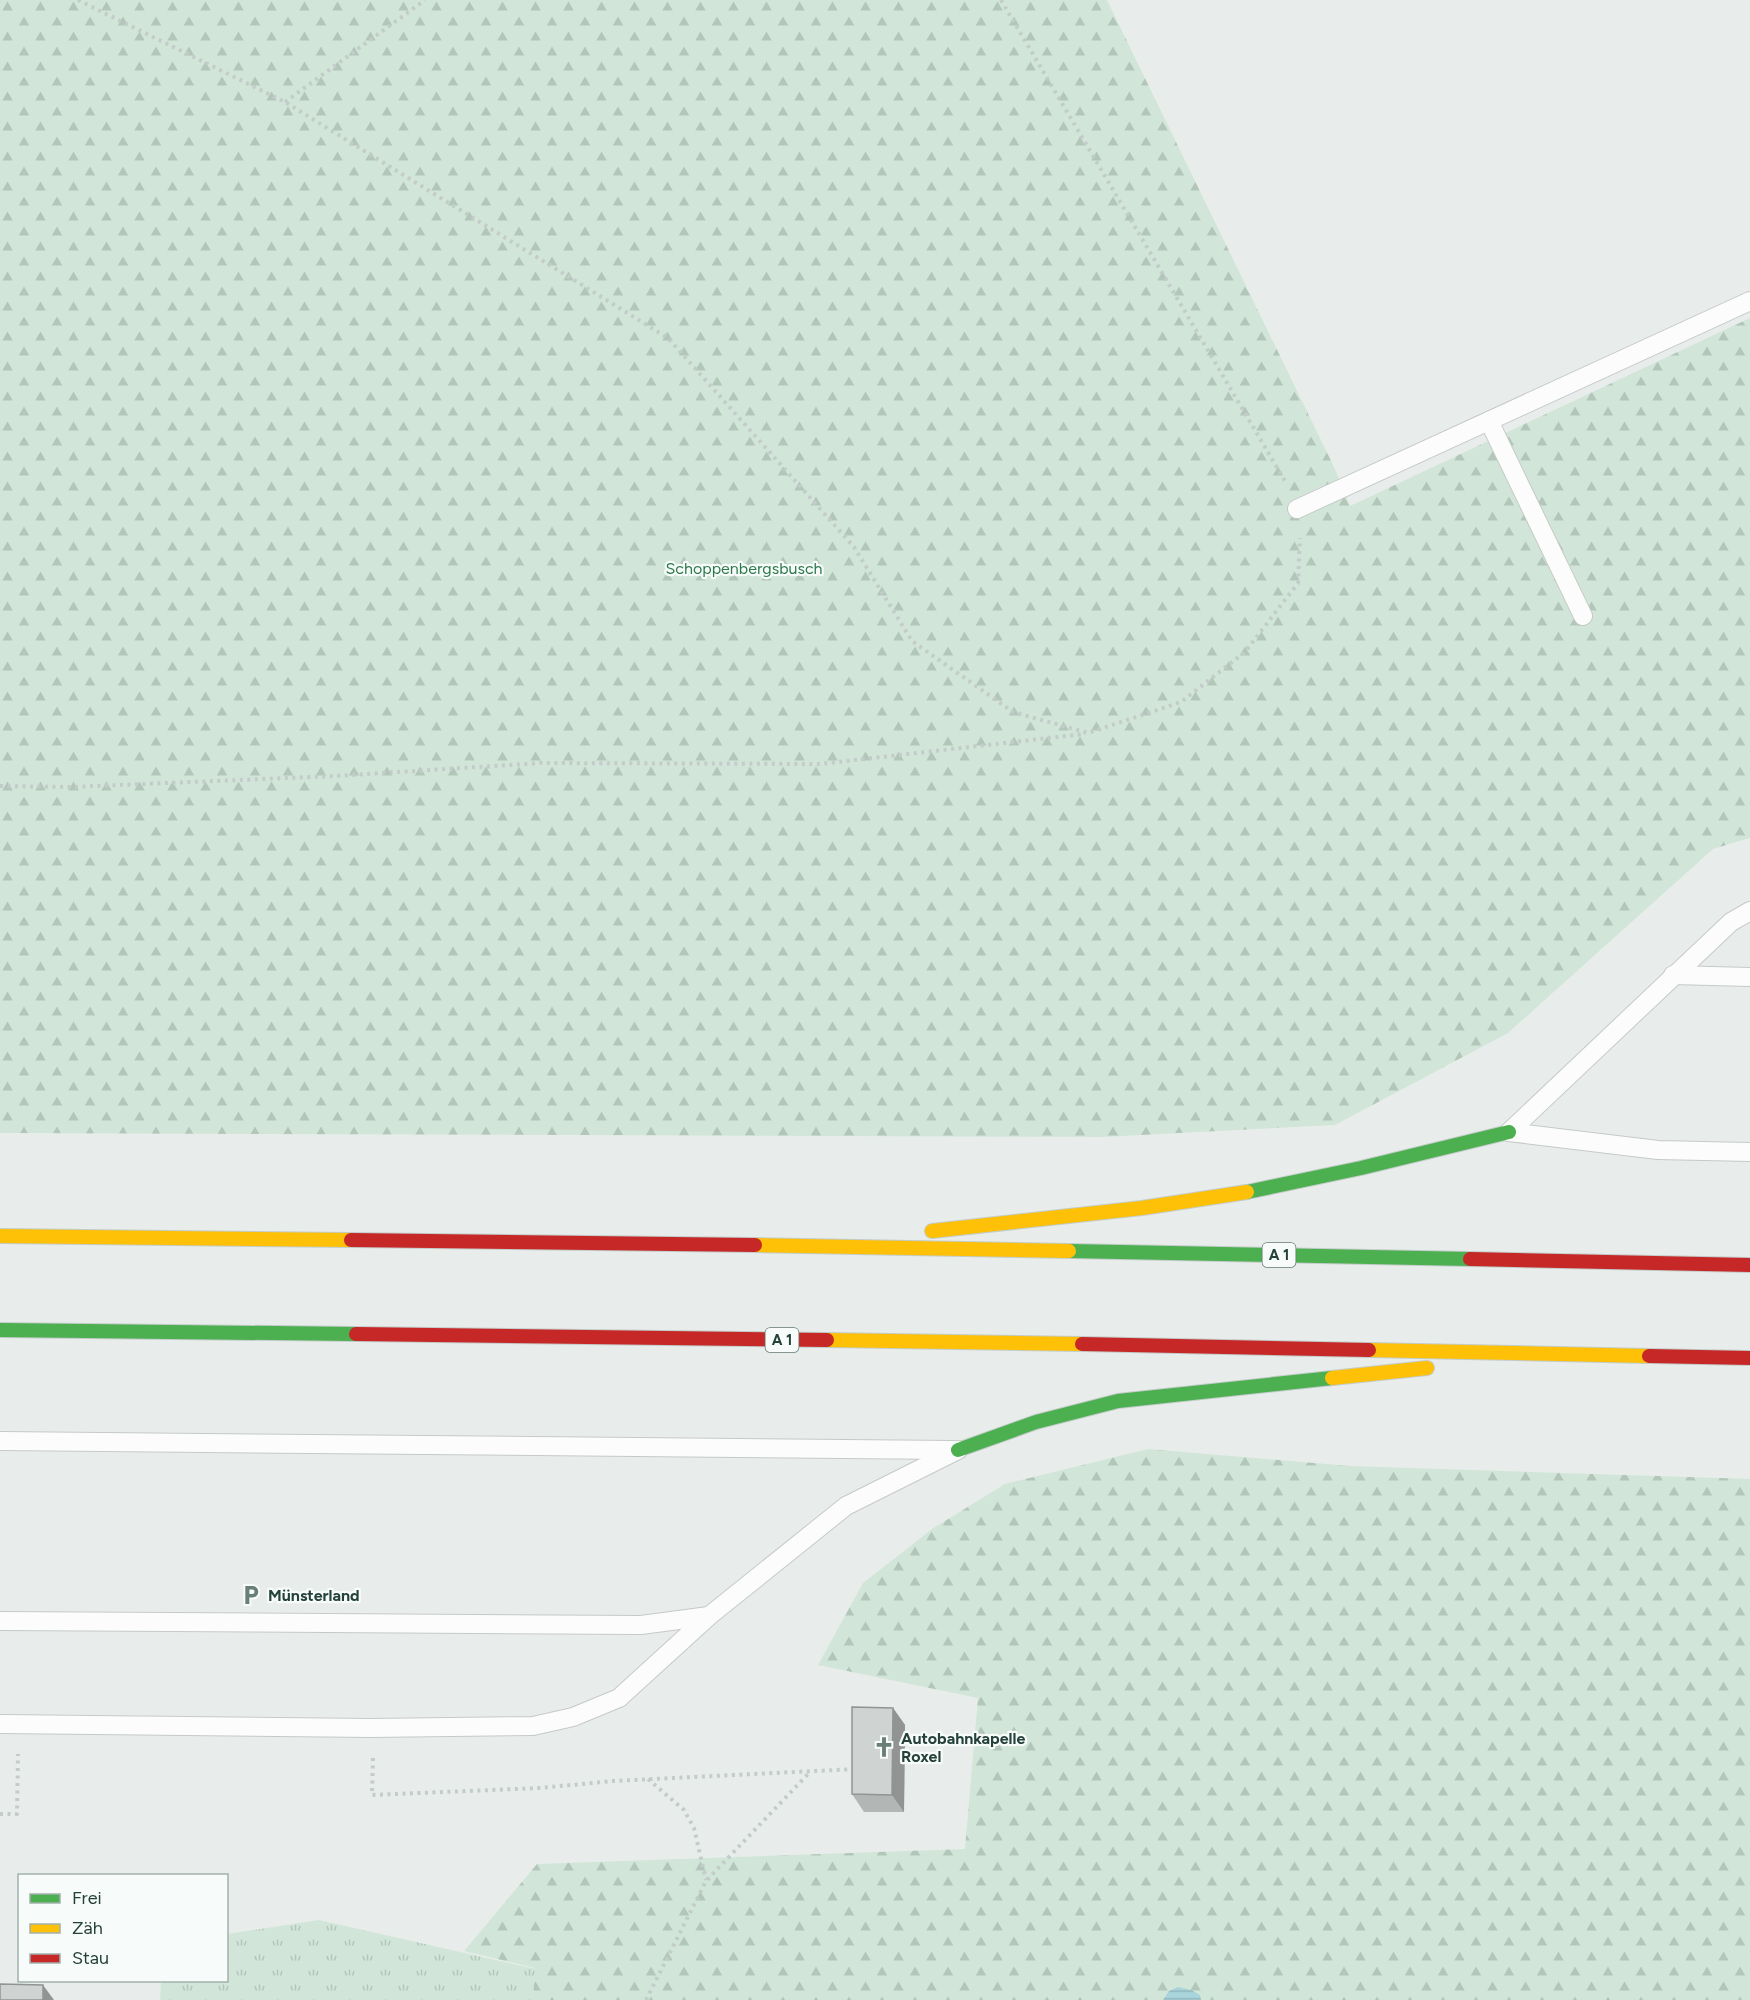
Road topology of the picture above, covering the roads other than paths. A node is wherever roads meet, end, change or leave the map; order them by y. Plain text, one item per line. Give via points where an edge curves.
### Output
1 (1750, 301) edge
2 (1489, 421) junction
3 (1299, 508) road end
4 (1583, 616) dead end
5 (1750, 911) edge
6 (1673, 975) junction
7 (1750, 977) edge
8 (1509, 1132) junction
9 (1750, 1152) edge
10 (0, 1236) edge
11 (808, 1246) junction
12 (1750, 1265) edge
13 (0, 1330) edge
14 (1563, 1353) junction
15 (1750, 1358) edge
16 (0, 1441) edge
17 (958, 1450) junction
18 (709, 1616) junction
19 (0, 1621) edge
20 (9, 1724) edge

1 - 2 lane
2 - 3 lane
2 - 4 lane
5 - 6 lane via 1731,922
6 - 7 lane
6 - 8 lane
8 - 9 lane via 1658,1150
8 - 11 highway via 1366,1167 1221,1196
10 - 11 highway, A 1
11 - 12 highway, A 1
13 - 14 highway, A 1
14 - 15 highway, A 1
14 - 17 highway via 1118,1401 1036,1422
16 - 17 lane
17 - 18 lane via 846,1506
18 - 19 lane via 629,1625
18 - 20 lane via 619,1698 573,1717 533,1726

